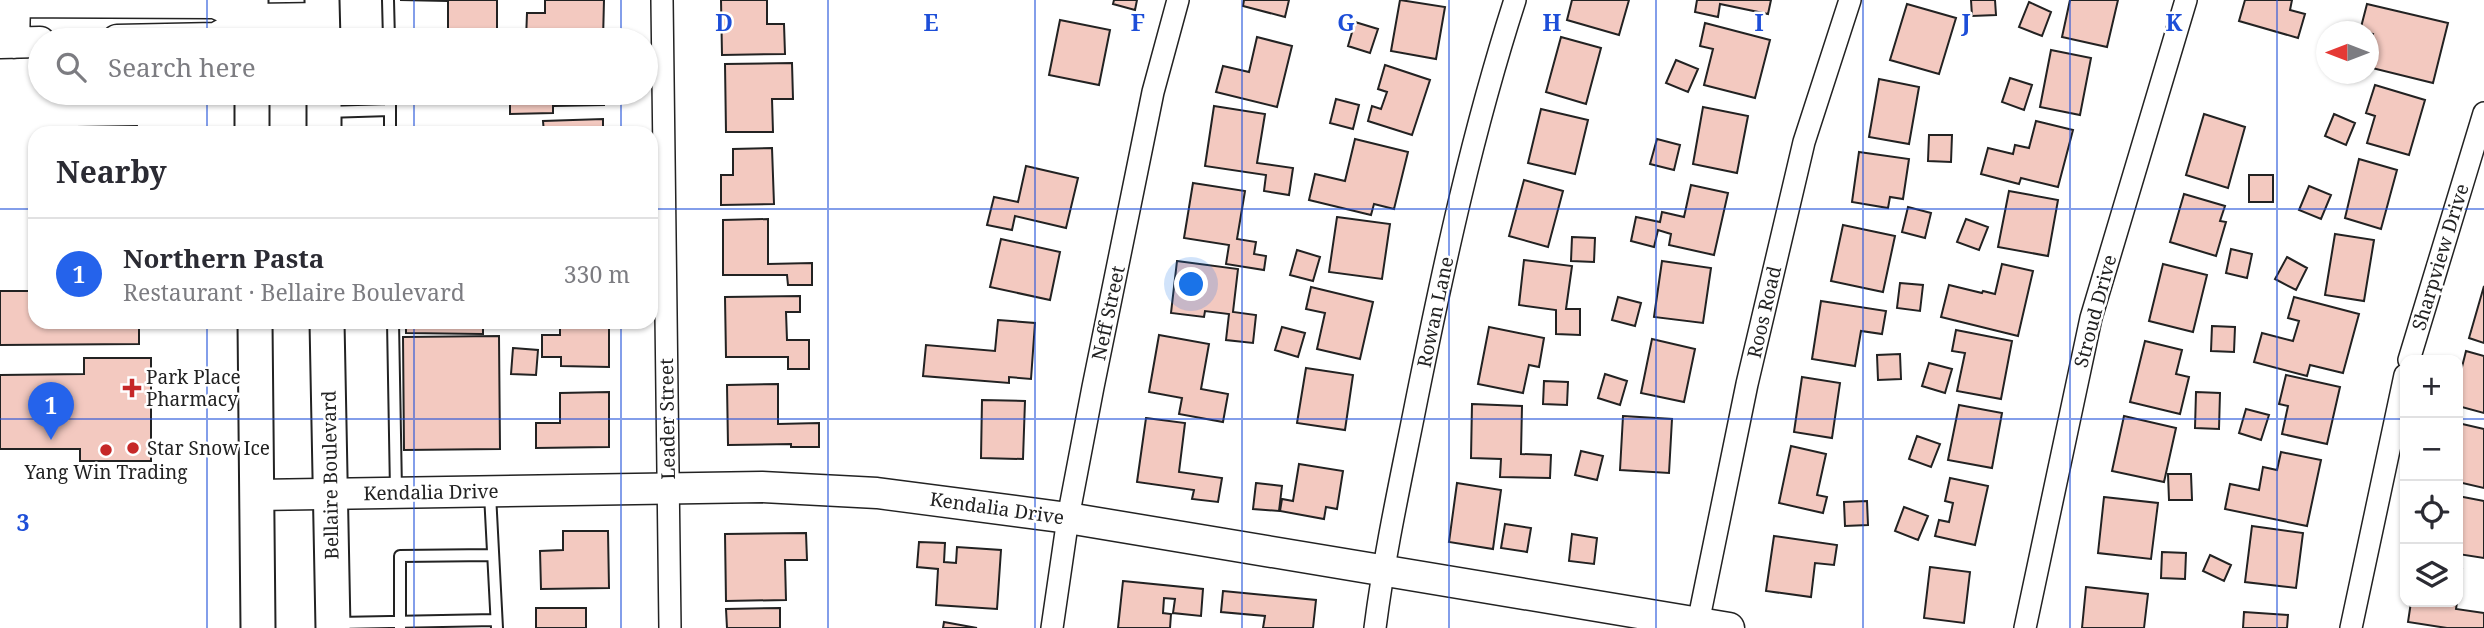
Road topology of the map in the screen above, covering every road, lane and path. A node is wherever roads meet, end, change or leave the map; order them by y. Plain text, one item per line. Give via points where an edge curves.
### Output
1 (388, 0) edge
2 (662, 0) edge
3 (1178, 0) edge
4 (1515, 0) edge
5 (1850, 0) edge
6 (2186, 0) edge
7 (51, 1) edge
8 (8, 2) edge
9 (251, 20) edge
10 (322, 20) edge
11 (388, 28) edge
12 (18, 43) edge
13 (252, 105) edge
14 (390, 105) edge
15 (390, 110) junction
16 (324, 112) edge
17 (2484, 113) edge
18 (253, 126) edge
19 (390, 126) edge
20 (255, 329) edge
21 (327, 329) edge
22 (393, 329) edge
23 (2411, 355) edge
24 (2400, 398) edge
25 (668, 489) junction
26 (490, 492) junction
27 (397, 493) junction
28 (331, 494) junction
29 (257, 495) junction
30 (1068, 518) junction
31 (492, 555) junction
32 (1382, 570) junction
33 (496, 624) edge
34 (400, 625) edge
35 (1698, 625) edge
36 (332, 626) edge
37 (258, 628) edge
38 (670, 628) edge
39 (1052, 628) edge
40 (1375, 628) edge
41 (1729, 628) edge
42 (2025, 628) edge
43 (2351, 628) edge

1 - 11 lane
2 - 25 street, Leader Street
3 - 30 street, Neff Street via 1153,92
4 - 32 street, Rowan Lane via 1441,278
5 - 35 street, Roos Road via 1804,142 1747,384
6 - 42 street, Stroud Drive via 2091,317
7 - 8 street
7 - 9 street via 215,3
8 - 12 street
9 - 10 street
13 - 18 main road
14 - 15 lane
15 - 16 lane
15 - 19 lane
17 - 23 street, Sharpview Drive
20 - 29 main road
21 - 28 main road, Bellaire Boulevard
22 - 27 lane
24 - 43 street
25 - 26 street, Kendalia Drive
25 - 30 street, Kendalia Drive via 877,492
25 - 38 street, Leader Street
26 - 27 street, Kendalia Drive
26 - 31 lane
27 - 28 street, Kendalia Drive
28 - 29 street, Kendalia Drive
28 - 36 main road, Bellaire Boulevard
29 - 37 main road
30 - 32 street, Kendalia Drive
30 - 39 street, Neff Street
31 - 33 lane
31 - 34 lane via 400,556
32 - 35 street, Kendalia Drive
32 - 40 street, Rowan Lane
33 - 34 lane
34 - 36 lane
35 - 41 street, Kendalia Drive

